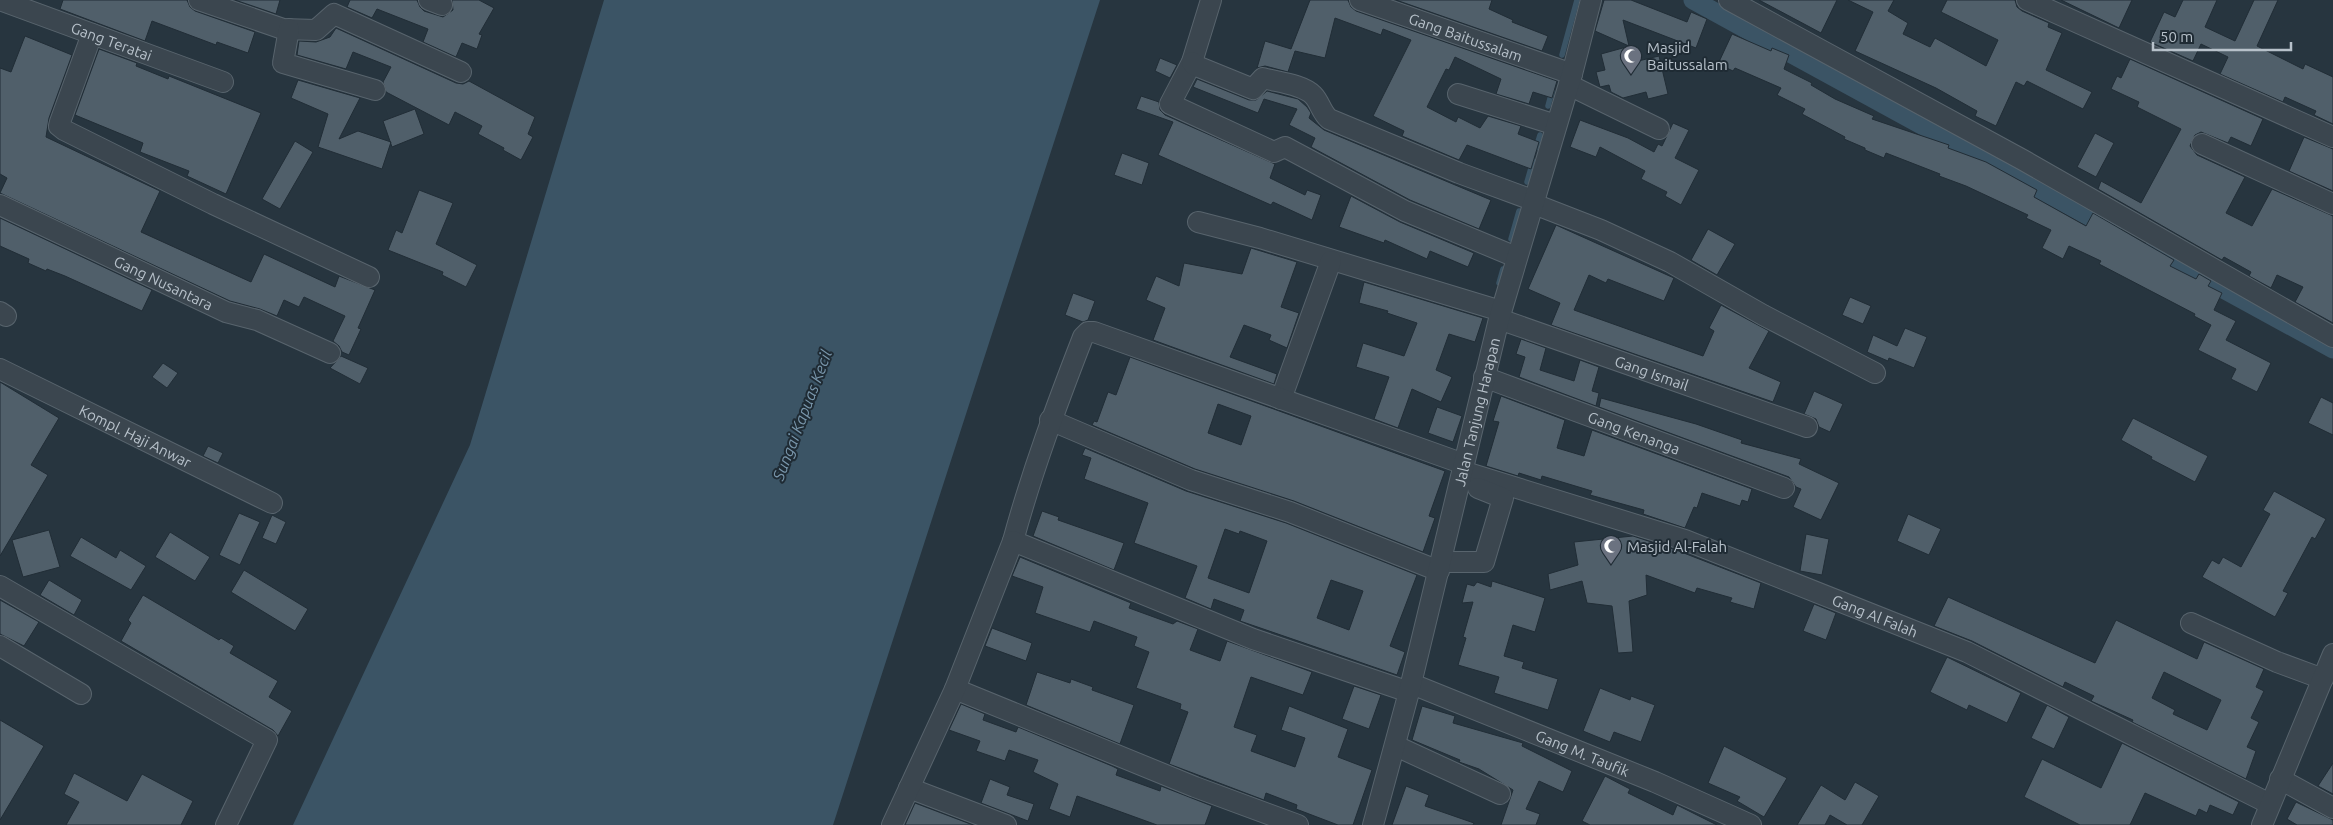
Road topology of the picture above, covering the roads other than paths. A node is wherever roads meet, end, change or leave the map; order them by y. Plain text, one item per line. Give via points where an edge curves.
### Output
1 (0, 0) edge
2 (199, 0) edge
3 (1211, 0) edge
4 (1360, 0) edge
5 (1591, 0) edge
6 (1730, 0) edge
7 (2027, 0) edge
8 (289, 29) junction
9 (92, 34) junction
10 (1192, 62) junction
11 (461, 72) dead end
12 (1570, 79) junction
13 (223, 82) dead end
14 (375, 90) dead end
15 (1458, 94) dead end
16 (1556, 125) junction
17 (1660, 129) dead end
18 (2333, 137) edge
19 (2202, 144) dead end
20 (1534, 202) junction
21 (2333, 204) edge
22 (0, 205) edge
23 (1198, 222) dead end
24 (1516, 258) junction
25 (1330, 261) junction
26 (369, 276) dead end
27 (1500, 315) junction
28 (2333, 337) edge
29 (330, 353) dead end
30 (0, 369) edge
31 (1875, 373) dead end
32 (1484, 378) junction
33 (1281, 399) junction
34 (1050, 420) junction
35 (1807, 427) dead end
36 (1462, 472) junction
37 (1784, 488) dead end
38 (272, 503) dead end
39 (1013, 541) junction
40 (1440, 566) junction
41 (0, 586) edge
42 (2190, 623) dead end
43 (0, 646) edge
44 (2333, 654) edge
45 (2323, 679) junction
46 (1411, 688) junction
47 (955, 689) junction
48 (81, 694) dead end
49 (1396, 746) junction
50 (2280, 779) junction
51 (909, 788) junction
52 (1500, 794) dead end
53 (2270, 804) junction
54 (2333, 808) edge
55 (226, 825) edge
56 (892, 825) edge
57 (1006, 825) edge
58 (1298, 825) edge
59 (1373, 825) edge
60 (1751, 825) edge
61 (2262, 825) edge

1 - 9 street, Gang Teratai
2 - 8 street
3 - 10 street
4 - 12 street, Gang Baitussalam
5 - 12 street, Jalan Tanjung Harapan
6 - 28 street via 2023,160
7 - 18 street
8 - 11 street via 316,30 334,14
8 - 14 street via 283,63
9 - 13 street, Gang Teratai
9 - 26 street via 59,126 213,204
10 - 20 street via 1252,89 1263,78 1302,89 1314,96 1329,119
10 - 24 street via 1170,104 1274,152 1285,147 1405,211
12 - 16 street, Jalan Tanjung Harapan
12 - 17 street, Gang Baitussalam
15 - 16 street
16 - 20 street, Jalan Tanjung Harapan
19 - 21 street
20 - 24 street, Jalan Tanjung Harapan
20 - 31 street via 1670,262
22 - 29 street, Gang Nusantara via 226,312 257,320
23 - 25 street, Gang Ismail
24 - 27 street, Jalan Tanjung Harapan
25 - 27 street, Gang Ismail
25 - 33 street
27 - 32 street, Jalan Tanjung Harapan
27 - 35 street, Gang Ismail
30 - 38 street, Kompl. Haji Anwar
32 - 36 street, Jalan Tanjung Harapan
32 - 37 street, Gang Kenanga
33 - 34 street via 1088,332 1083,337
33 - 36 street
34 - 39 street
34 - 40 street via 1191,480
36 - 40 street, Jalan Tanjung Harapan
36 - 40 street via 1503,498 1484,562
36 - 53 street, Gang Al Falah via 1685,540 1967,652
39 - 46 street, Gang M. Taufik via 1253,639
39 - 47 street
40 - 46 street, Jalan Tanjung Harapan
41 - 55 street via 267,740
42 - 45 street
43 - 48 street
44 - 45 street
45 - 50 street
46 - 49 street, Jalan Tanjung Harapan
46 - 60 street, Gang M. Taufik via 1656,782
47 - 51 street
47 - 58 street via 1195,787
49 - 52 street
49 - 59 street, Jalan Tanjung Harapan
50 - 53 street
50 - 54 street
51 - 56 street
51 - 57 street
53 - 61 street

